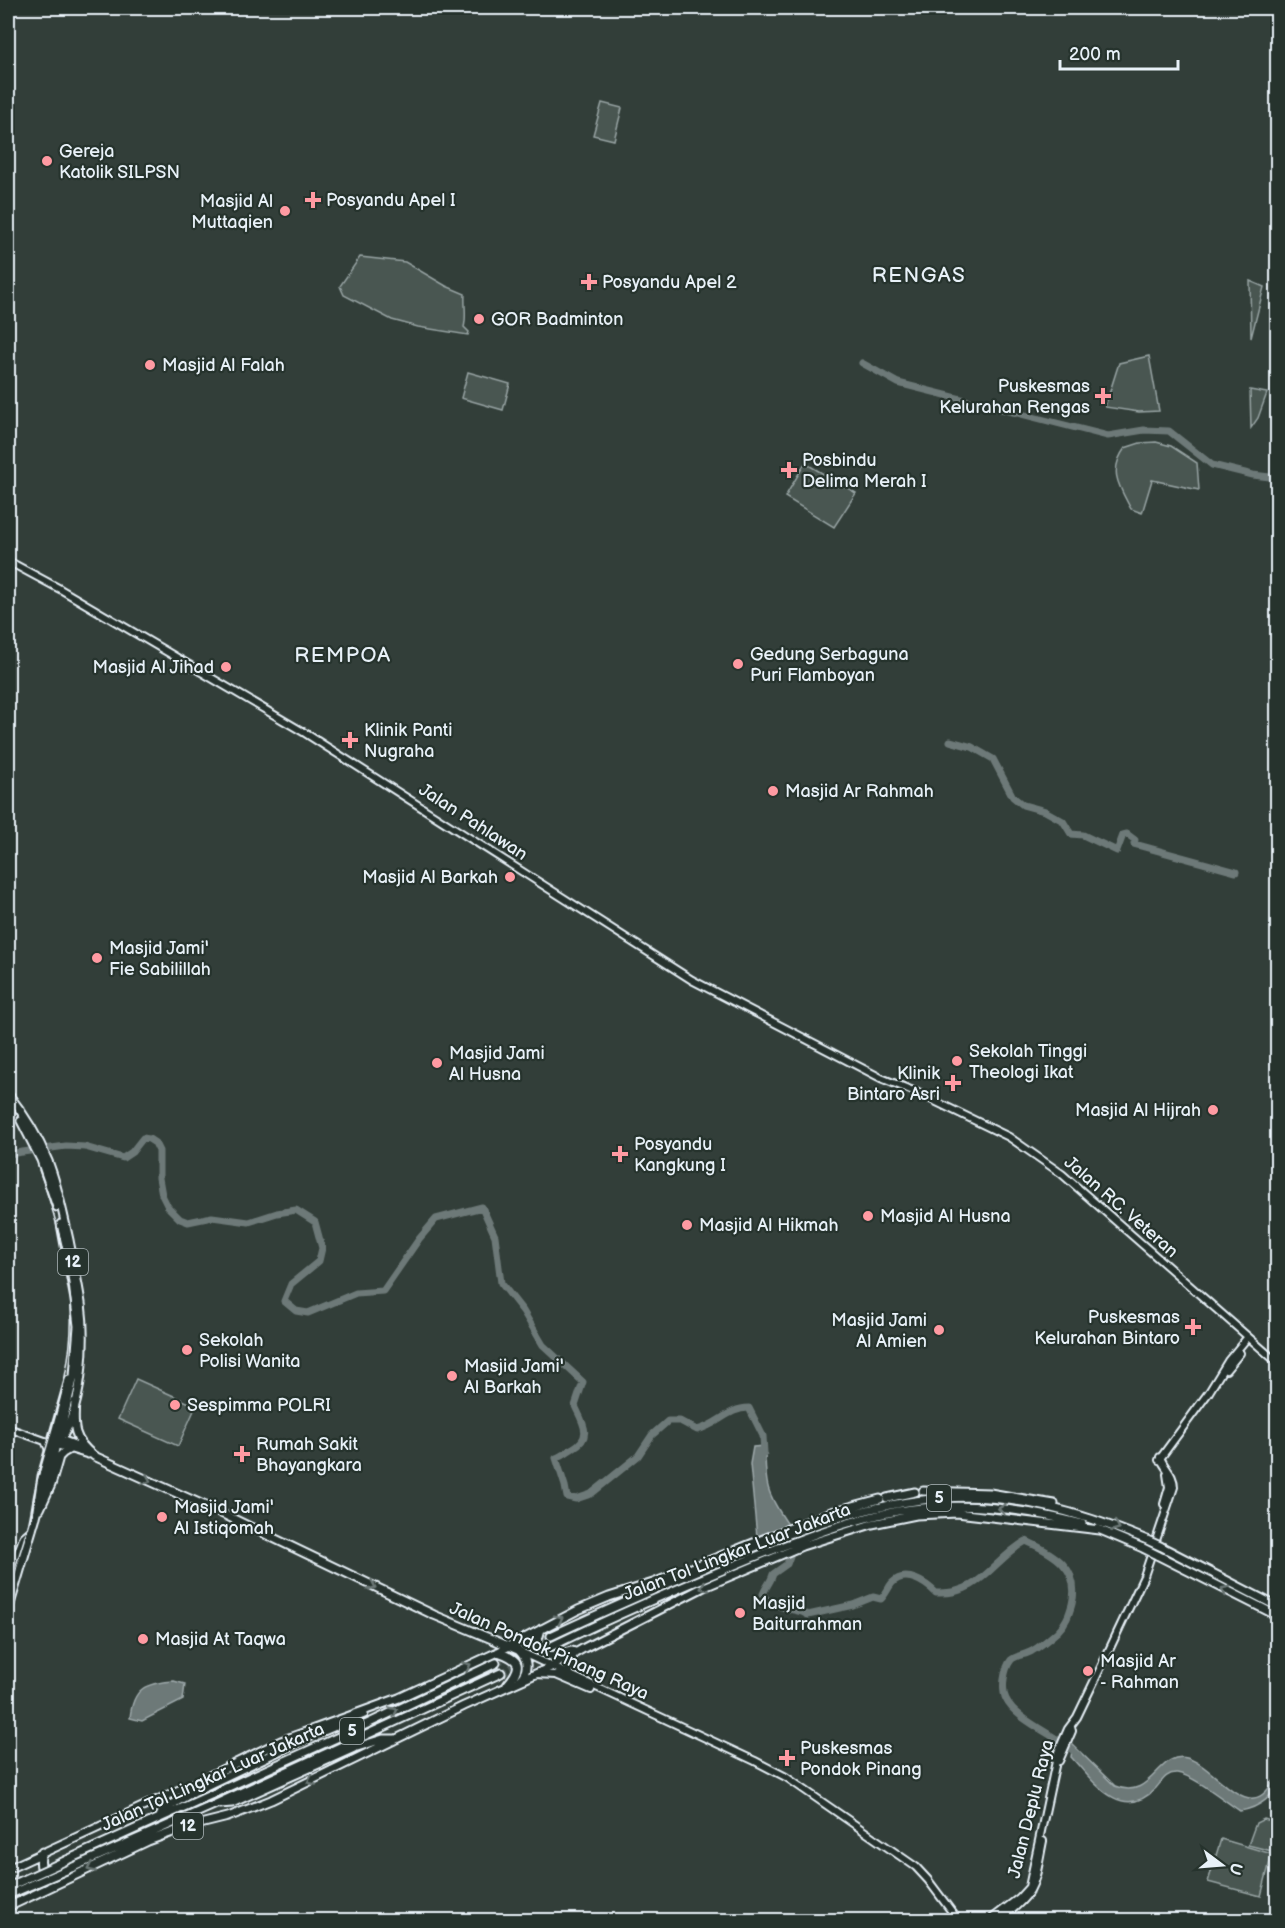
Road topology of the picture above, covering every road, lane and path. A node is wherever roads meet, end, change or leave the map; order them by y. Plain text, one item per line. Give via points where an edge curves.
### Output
1 (8, 561) edge
2 (8, 1094) edge
3 (928, 1098) joint
4 (8, 1102) edge
5 (34, 1140) junction
6 (44, 1159) junction
7 (1249, 1339) junction
8 (1278, 1364) edge
9 (75, 1402) junction
10 (8, 1428) edge
11 (58, 1428) junction
12 (26, 1434) junction
13 (52, 1445) junction
14 (70, 1449) junction
15 (85, 1449) junction
16 (94, 1456) junction
17 (923, 1491) dead end
18 (915, 1492) dead end
19 (1084, 1516) junction
20 (36, 1517) junction
21 (794, 1529) junction
22 (32, 1530) junction
23 (749, 1546) junction
24 (756, 1561) junction
25 (8, 1580) edge
26 (1278, 1607) edge
27 (8, 1611) edge
28 (1278, 1616) edge
29 (541, 1629) junction
30 (551, 1636) tunnel mouth
31 (508, 1646) junction
32 (552, 1646) tunnel mouth
33 (584, 1648) junction
34 (518, 1650) junction
35 (498, 1652) junction
36 (575, 1652) junction
37 (496, 1663) tunnel mouth
38 (551, 1667) junction
39 (501, 1673) tunnel mouth
40 (535, 1674) junction
41 (570, 1676) junction
42 (518, 1681) junction
43 (506, 1686) junction
44 (592, 1689) junction
45 (378, 1706) junction
46 (396, 1739) junction
47 (214, 1804) junction
48 (159, 1818) junction
49 (42, 1852) junction
50 (907, 1862) junction
51 (8, 1869) edge
52 (54, 1885) junction
53 (8, 1887) edge
54 (8, 1895) edge
55 (1026, 1895) junction
56 (10, 1905) edge
57 (954, 1920) edge
58 (958, 1920) edge
59 (990, 1920) edge
60 (999, 1920) edge

1 - 3 main road, Jalan Pahlawan via 306,733 692,980 881,1078
2 - 5 highway, 12
3 - 7 main road, Jalan RC. Veteran via 1002,1133 1062,1173
4 - 5 highway, 12
5 - 6 highway, 12
6 - 9 highway, 12 via 59,1198 81,1302 82,1350
6 - 11 highway, 12 via 60,1218 77,1312 74,1376
7 - 8 main road, Jalan RC. Veteran
7 - 55 main road, Jalan Deplu Raya via 1160,1457 1169,1474 1169,1487 1139,1585 1060,1753
9 - 11 highway via 64,1434 58,1434
9 - 15 highway, 12 via 77,1439
10 - 12 main road
11 - 13 highway, 12
12 - 13 main road
12 - 13 main road
13 - 14 highway, Jalan Pondok Pinang Raya
13 - 15 highway, Jalan Pondok Pinang Raya
13 - 20 highway, 12 via 42,1476
14 - 16 highway, Jalan Pondok Pinang Raya
14 - 20 highway via 59,1457
15 - 16 highway, Jalan Pondok Pinang Raya
16 -> 31 highway, Jalan Pondok Pinang Raya via 434,1616
17 - 19 highway via 1019,1497
18 - 21 highway via 850,1506
19 - 21 highway, Jalan Tol Lingkar Luar Jakarta / 5 via 1030,1503 945,1498 877,1507
19 -> 26 highway, Jalan Tol Lingkar Luar Jakarta / 5, bridge via 1160,1546
20 - 22 highway, 12
21 - 23 highway
22 - 25 highway, 12 via 24,1537
22 - 27 highway, 12
29 -> 23 highway via 609,1597
23 - 30 highway, Jalan Tol Lingkar Luar Jakarta
28 -> 24 highway, Jalan Tol Lingkar Luar Jakarta, bridge via 1100,1530 957,1513 916,1515 827,1534
24 - 32 highway, Jalan Tol Lingkar Luar Jakarta via 663,1594
24 -> 33 highway
29 - 31 highway
29 - 33 highway via 537,1643 543,1654 557,1655
31 - 34 highway, Jalan Pondok Pinang Raya
31 - 35 highway
33 - 36 highway
34 - 38 main road, Jalan Pondok Pinang Raya
34 - 42 highway via 526,1668
35 - 43 highway via 517,1663 516,1674
45 -> 35 highway
36 - 38 highway
36 - 41 highway via 568,1666
48 -> 37 highway, Jalan Tol Lingkar Luar Jakarta / 5
38 - 40 highway, 12
38 - 41 main road, Jalan Pondok Pinang Raya
39 - 47 highway, Jalan Tol Lingkar Luar Jakarta / 5
40 - 42 highway, 12
40 - 44 main road, Jalan Pondok Pinang Raya via 556,1675
41 - 44 main road, Jalan Pondok Pinang Raya
42 - 43 highway, 12
43 - 46 highway, 12
44 - 50 main road, Jalan Pondok Pinang Raya via 755,1763 793,1784
45 - 48 highway via 195,1791 169,1806
45 - 49 highway via 281,1740
46 - 47 highway via 354,1748 232,1803
46 -> 52 highway, 12 via 271,1800 148,1841
47 - 54 highway, Jalan Tol Lingkar Luar Jakarta / 5, bridge
48 - 53 highway, Jalan Tol Lingkar Luar Jakarta / 5, bridge
49 - 51 highway
49 - 52 highway via 42,1871
50 - 57 main road, Jalan Pondok Pinang Raya
50 - 58 main road, Jalan Pondok Pinang Raya via 928,1880
52 - 56 highway, 12
55 - 59 main road, Jalan Deplu Raya
55 - 60 main road, Jalan Deplu Raya

